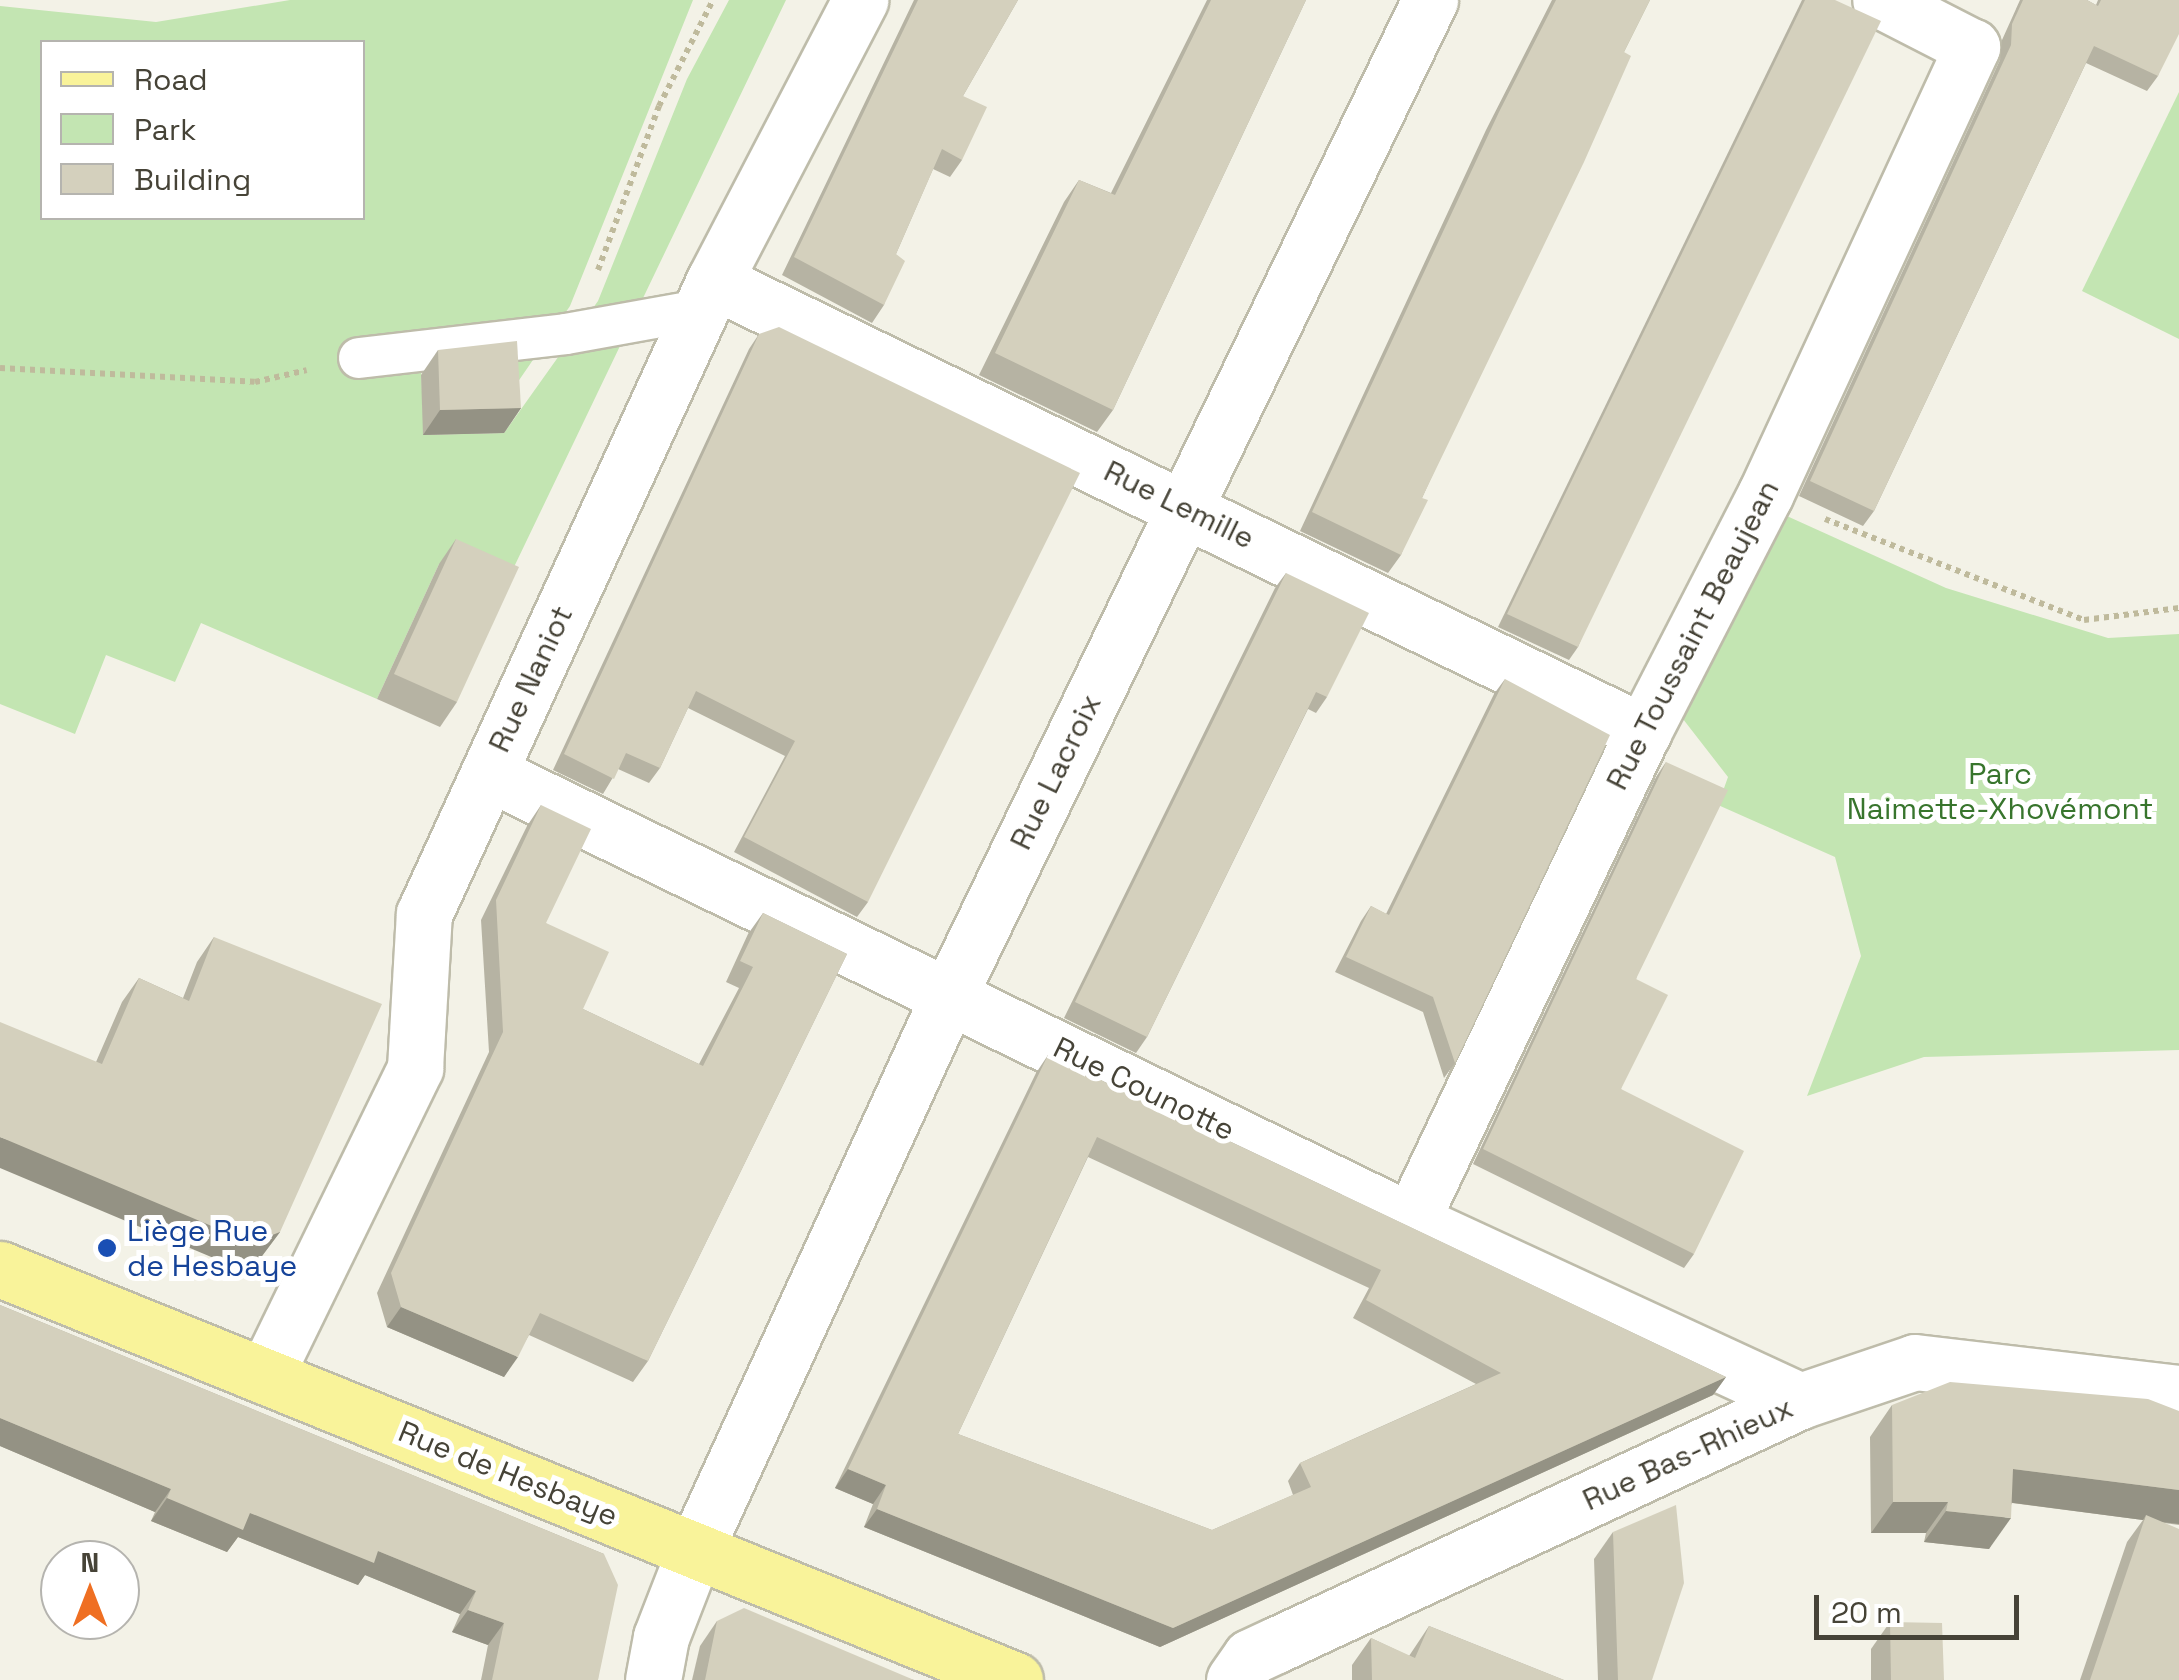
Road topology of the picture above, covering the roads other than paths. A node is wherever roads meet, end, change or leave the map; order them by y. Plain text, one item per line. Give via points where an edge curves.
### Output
1 (860, 0) edge
2 (1430, 0) edge
3 (1880, 0) edge
4 (707, 296) junction
5 (359, 358) road end
6 (1183, 506) junction
7 (1643, 732) junction
8 (489, 773) junction
9 (950, 993) junction
10 (1410, 1221) junction
11 (0, 1269) edge
12 (266, 1376) junction
13 (2179, 1392) edge
14 (1800, 1401) junction
15 (694, 1550) junction
16 (653, 1680) edge
17 (1015, 1680) edge
18 (1234, 1680) edge

1 - 4 street, Rue Naniot
2 - 6 street, Rue Lacroix
3 - 7 street, Rue Toussaint Beaujean via 1972,47 1764,494
4 - 5 lane via 566,334
4 - 6 street, Rue Lemille
4 - 8 street, Rue Naniot
6 - 7 street, Rue Lemille
6 - 9 street, Rue Lacroix
7 - 10 street, Rue Toussaint Beaujean
8 - 9 street, Rue Counotte
8 - 12 street, Rue Naniot via 424,914 415,1068
9 - 10 street, Rue Counotte
9 - 15 street, Rue Lacroix
10 - 14 street, Rue Counotte
11 - 12 main road, Rue de Hesbaye
12 - 15 main road, Rue de Hesbaye
13 - 14 street, Rue Bas-Rhieux via 1915,1362
14 - 18 street, Rue Bas-Rhieux via 1250,1657
15 - 16 street, Rue Lacroix via 661,1636
15 - 17 main road, Rue de Hesbaye

